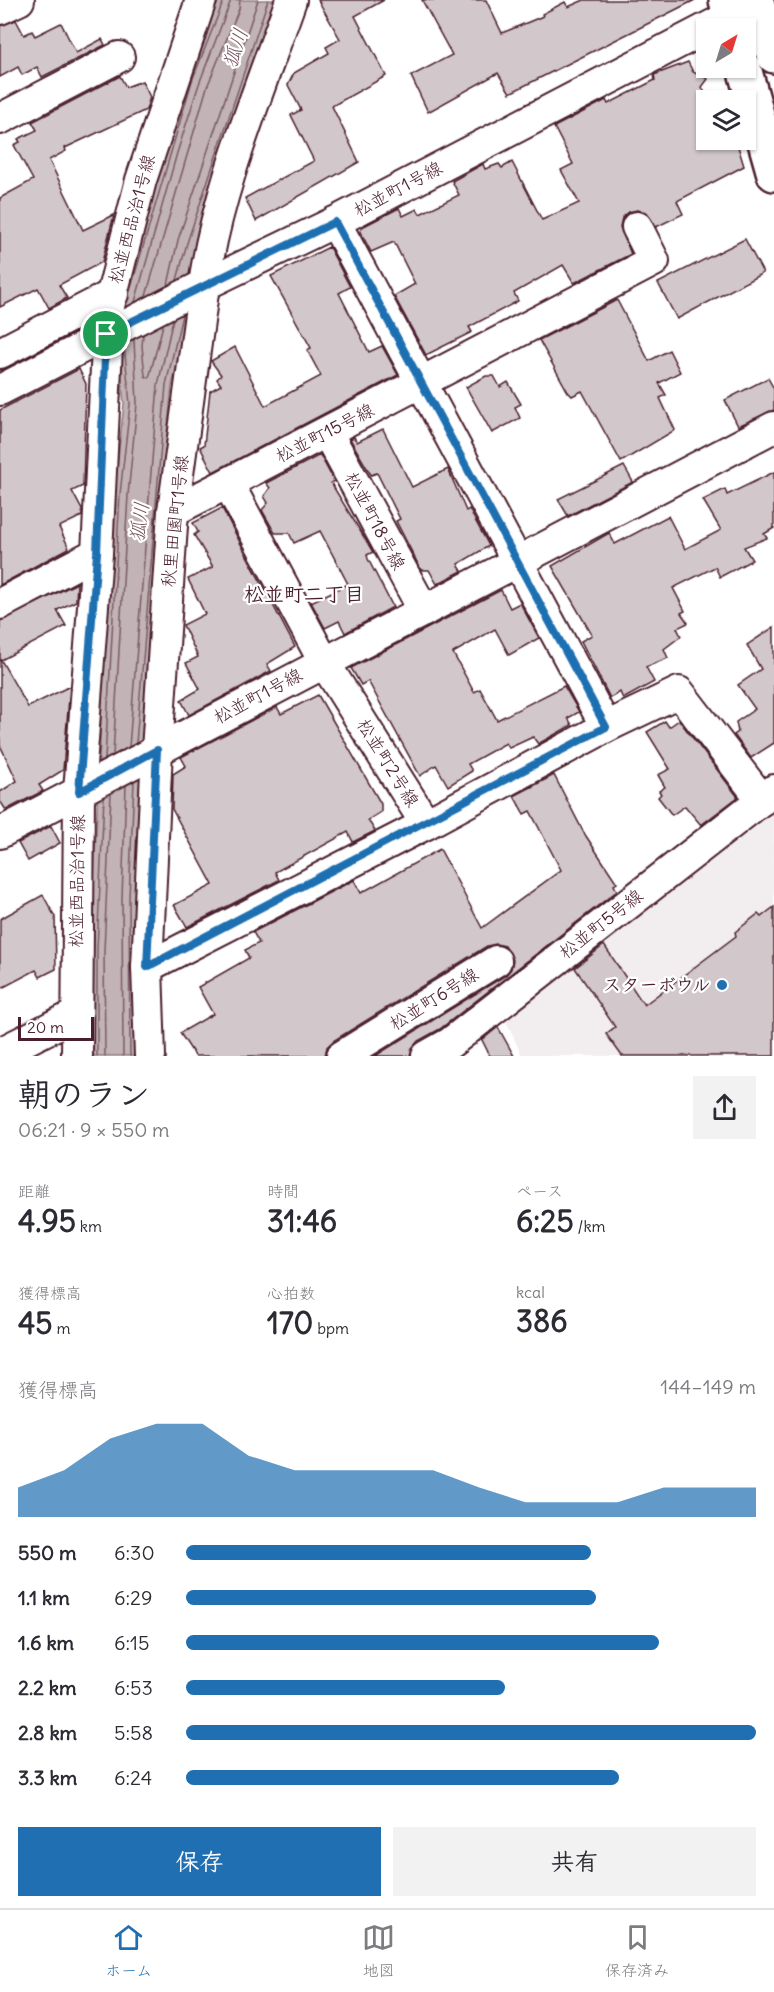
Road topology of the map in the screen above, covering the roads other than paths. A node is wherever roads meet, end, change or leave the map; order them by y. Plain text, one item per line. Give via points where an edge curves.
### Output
1 (19, 0) edge
2 (201, 0) edge
3 (291, 0) edge
4 (0, 9) edge
5 (736, 11) edge
6 (774, 56) edge
7 (119, 57) dead end
8 (747, 78) edge
9 (0, 119) edge
10 (774, 174) edge
11 (335, 222) junction
12 (637, 227) dead end
13 (200, 287) junction
14 (110, 318) junction
15 (0, 353) edge
16 (422, 383) junction
17 (0, 390) edge
18 (774, 428) edge
19 (327, 432) junction
20 (228, 483) junction
21 (173, 511) junction
22 (97, 553) junction
23 (519, 563) junction
24 (0, 604) edge
25 (423, 611) junction
26 (324, 662) junction
27 (606, 727) junction
28 (151, 753) junction
29 (83, 789) junction
30 (768, 795) edge
31 (426, 824) junction
32 (0, 833) edge
33 (496, 961) dead end
34 (147, 967) junction
35 (425, 1003) junction
36 (75, 1015) junction
37 (438, 1049) edge
38 (0, 1053) edge
39 (76, 1056) edge
40 (150, 1056) edge
41 (342, 1056) edge

1 - 4 street
2 - 14 street, 松並西品治1号線 via 141,180
3 - 13 street, 秋里田園町1号線 via 245,132
5 - 6 highway
5 - 11 street, 松並町1号線
7 - 9 street
8 - 10 highway
11 - 13 street, 松並町1号線
11 - 16 street
12 - 16 street, 松並町15号線 via 654,261
13 - 14 street, 松並町1号線
13 - 21 street, 秋里田園町1号線
14 - 15 street
14 - 17 street, 松並町1号線
14 - 22 street, 松並西品治1号線
16 - 19 street, 松並町15号線
16 - 23 street
18 - 23 street, 松並町1号線
19 - 20 street, 松並町15号線
19 - 25 street, 松並町18号線
20 - 21 street
20 - 26 street, 松並町2号線
21 - 28 street, 秋里田園町1号線
22 - 24 street
22 - 29 street, 松並西品治1号線
23 - 25 street, 松並町1号線
23 - 27 street
25 - 26 street, 松並町1号線
26 - 28 street, 松並町1号線
26 - 31 street, 松並町2号線
27 - 30 street via 679,692
27 - 31 street
28 - 29 street, 松並町1号線
28 - 34 street, 秋里田園町1号線
29 - 32 street, 松並町1号線
29 - 36 street, 松並西品治1号線
30 - 37 street, 松並町5号線
31 - 34 street, 松並町2号線
33 - 35 street, 松並町6号線
34 - 40 street, 秋里田園町1号線
35 - 37 street
35 - 41 street, 松並町6号線
36 - 38 street
36 - 39 street, 松並西品治1号線

